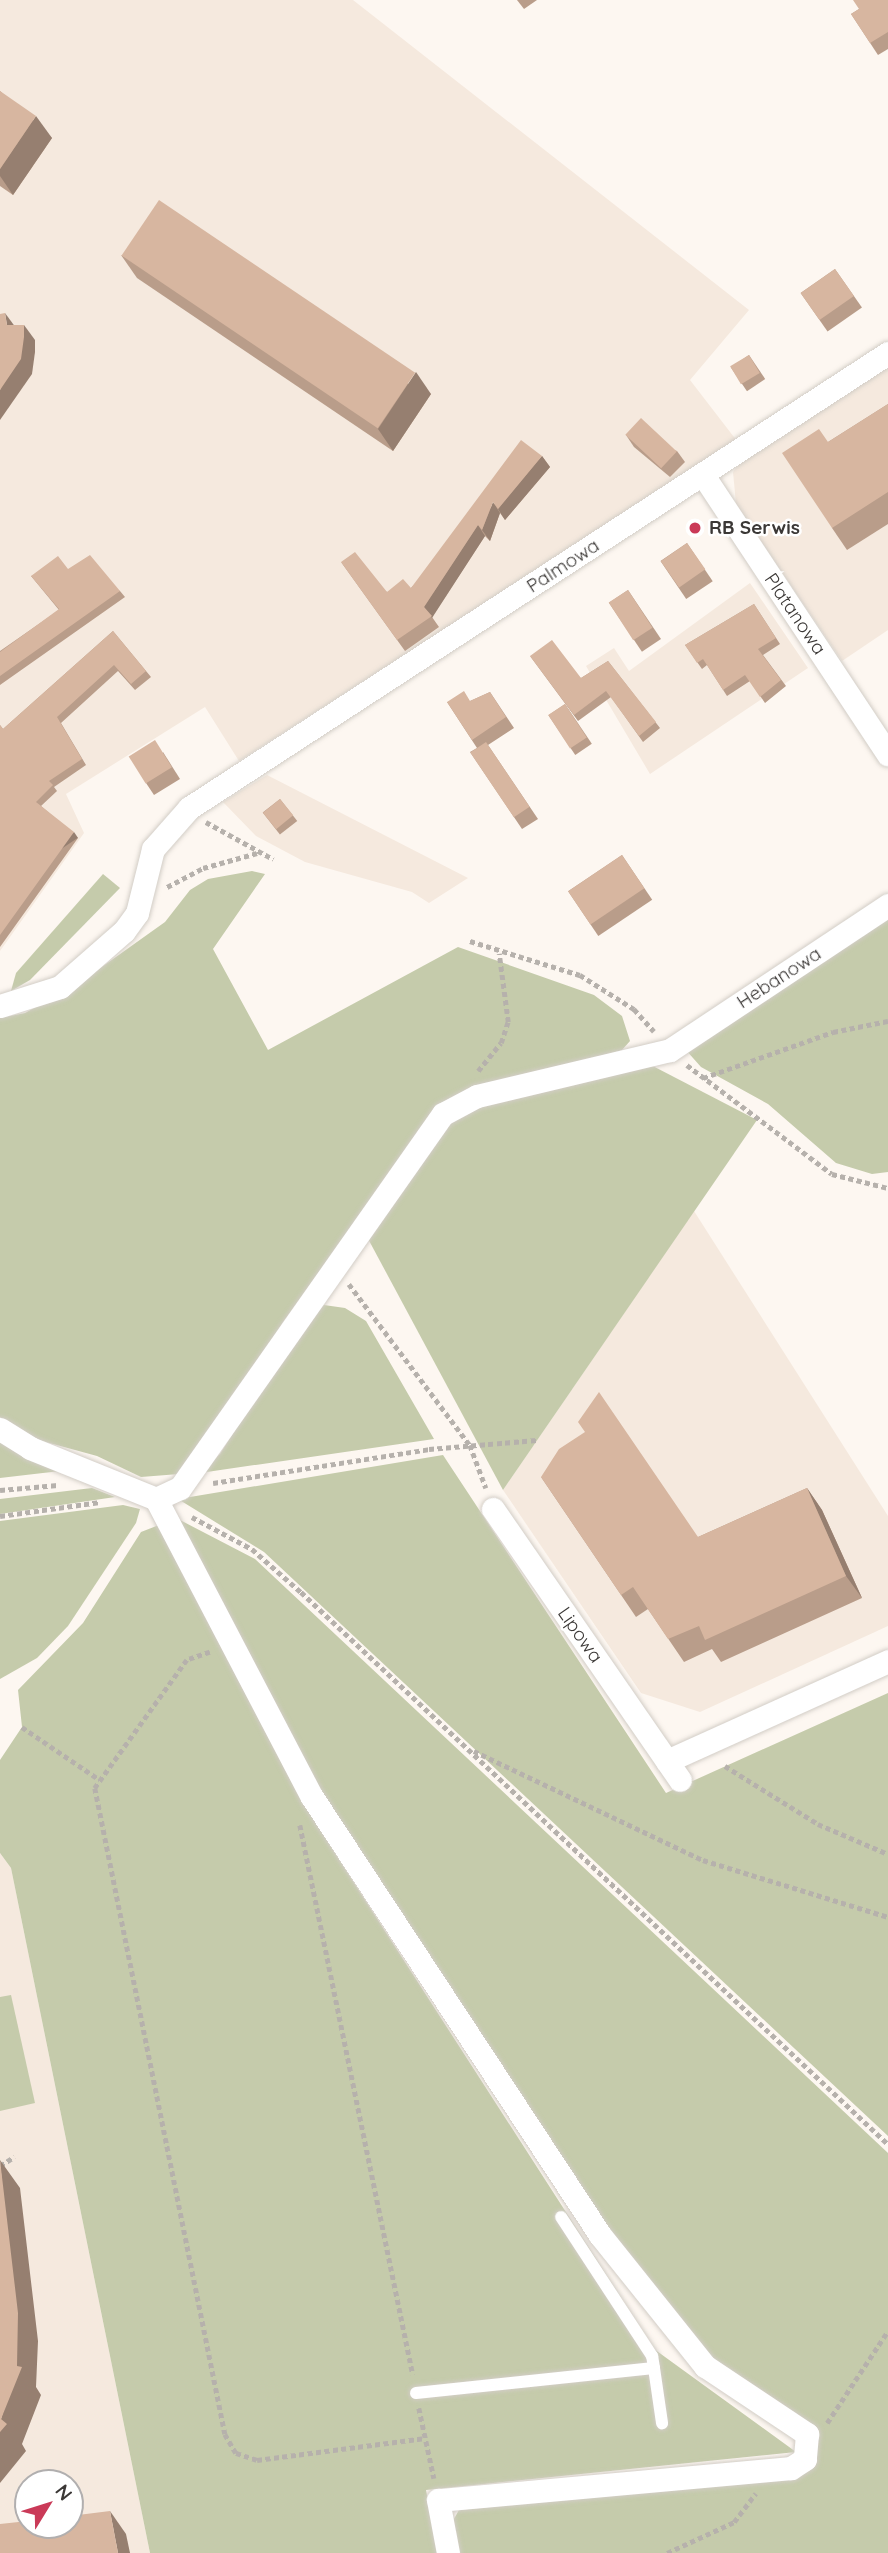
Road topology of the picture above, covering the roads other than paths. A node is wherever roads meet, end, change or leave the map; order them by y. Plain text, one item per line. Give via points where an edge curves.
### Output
1 (888, 353) edge
2 (703, 475) junction
3 (888, 754) edge
4 (888, 905) edge
5 (0, 1006) edge
6 (0, 1429) edge
7 (156, 1499) junction
8 (493, 1508) road end
9 (888, 1661) edge
10 (667, 1761) junction
11 (680, 1780) dead end
12 (561, 2217) dead end
13 (654, 2368) junction
14 (416, 2393) road end
15 (662, 2423) dead end
16 (448, 2553) edge

1 - 2 street, Palmowa
2 - 3 street, Platanowa
2 - 5 street, Palmowa via 189,808 153,849 137,914 60,987
4 - 7 street, Hebanowa via 670,1050 460,1102 427,1129 180,1488
6 - 7 street via 30,1448
7 - 16 street via 312,1797 600,2235 705,2366 798,2423 809,2449 791,2468 438,2500
8 - 10 street, Lipowa
9 - 10 street
10 - 11 street, Lipowa
12 - 13 lane via 652,2356
13 - 14 lane
13 - 15 lane

